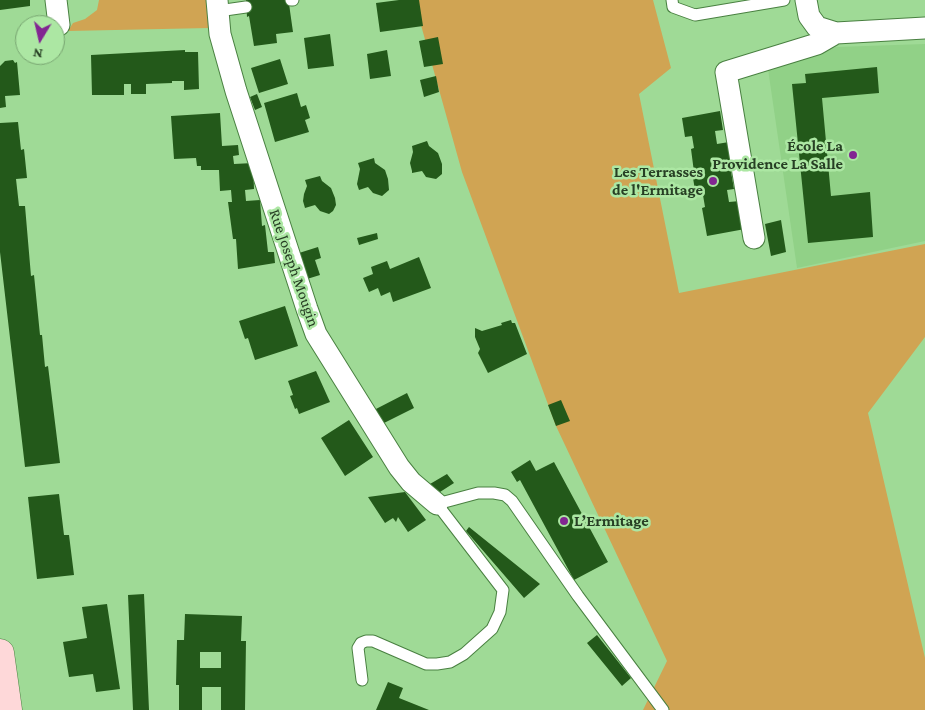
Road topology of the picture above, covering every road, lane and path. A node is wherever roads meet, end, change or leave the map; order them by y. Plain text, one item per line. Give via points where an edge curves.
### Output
1 (56, 0) edge
2 (672, 0) edge
3 (784, 0) edge
4 (806, 0) edge
5 (218, 6) edge
6 (246, 6) dead end
7 (58, 15) edge
8 (925, 28) edge
9 (836, 33) junction
10 (754, 238) dead end
11 (437, 504) junction
12 (0, 654) edge
13 (362, 680) dead end
14 (8, 710) edge
15 (663, 710) edge

1 - 7 street
2 - 3 lane via 673,7 695,15
4 - 9 street via 809,16 817,27
5 - 6 lane
5 - 11 street, Rue Joseph Mougin via 221,36 236,91 316,334 399,467
8 - 9 street
9 - 10 street via 817,44 726,72
11 - 13 lane via 503,590 500,612 492,629 450,662 426,664 373,641 361,643 358,648
11 - 15 lane via 494,492 512,501
12 - 14 main road

